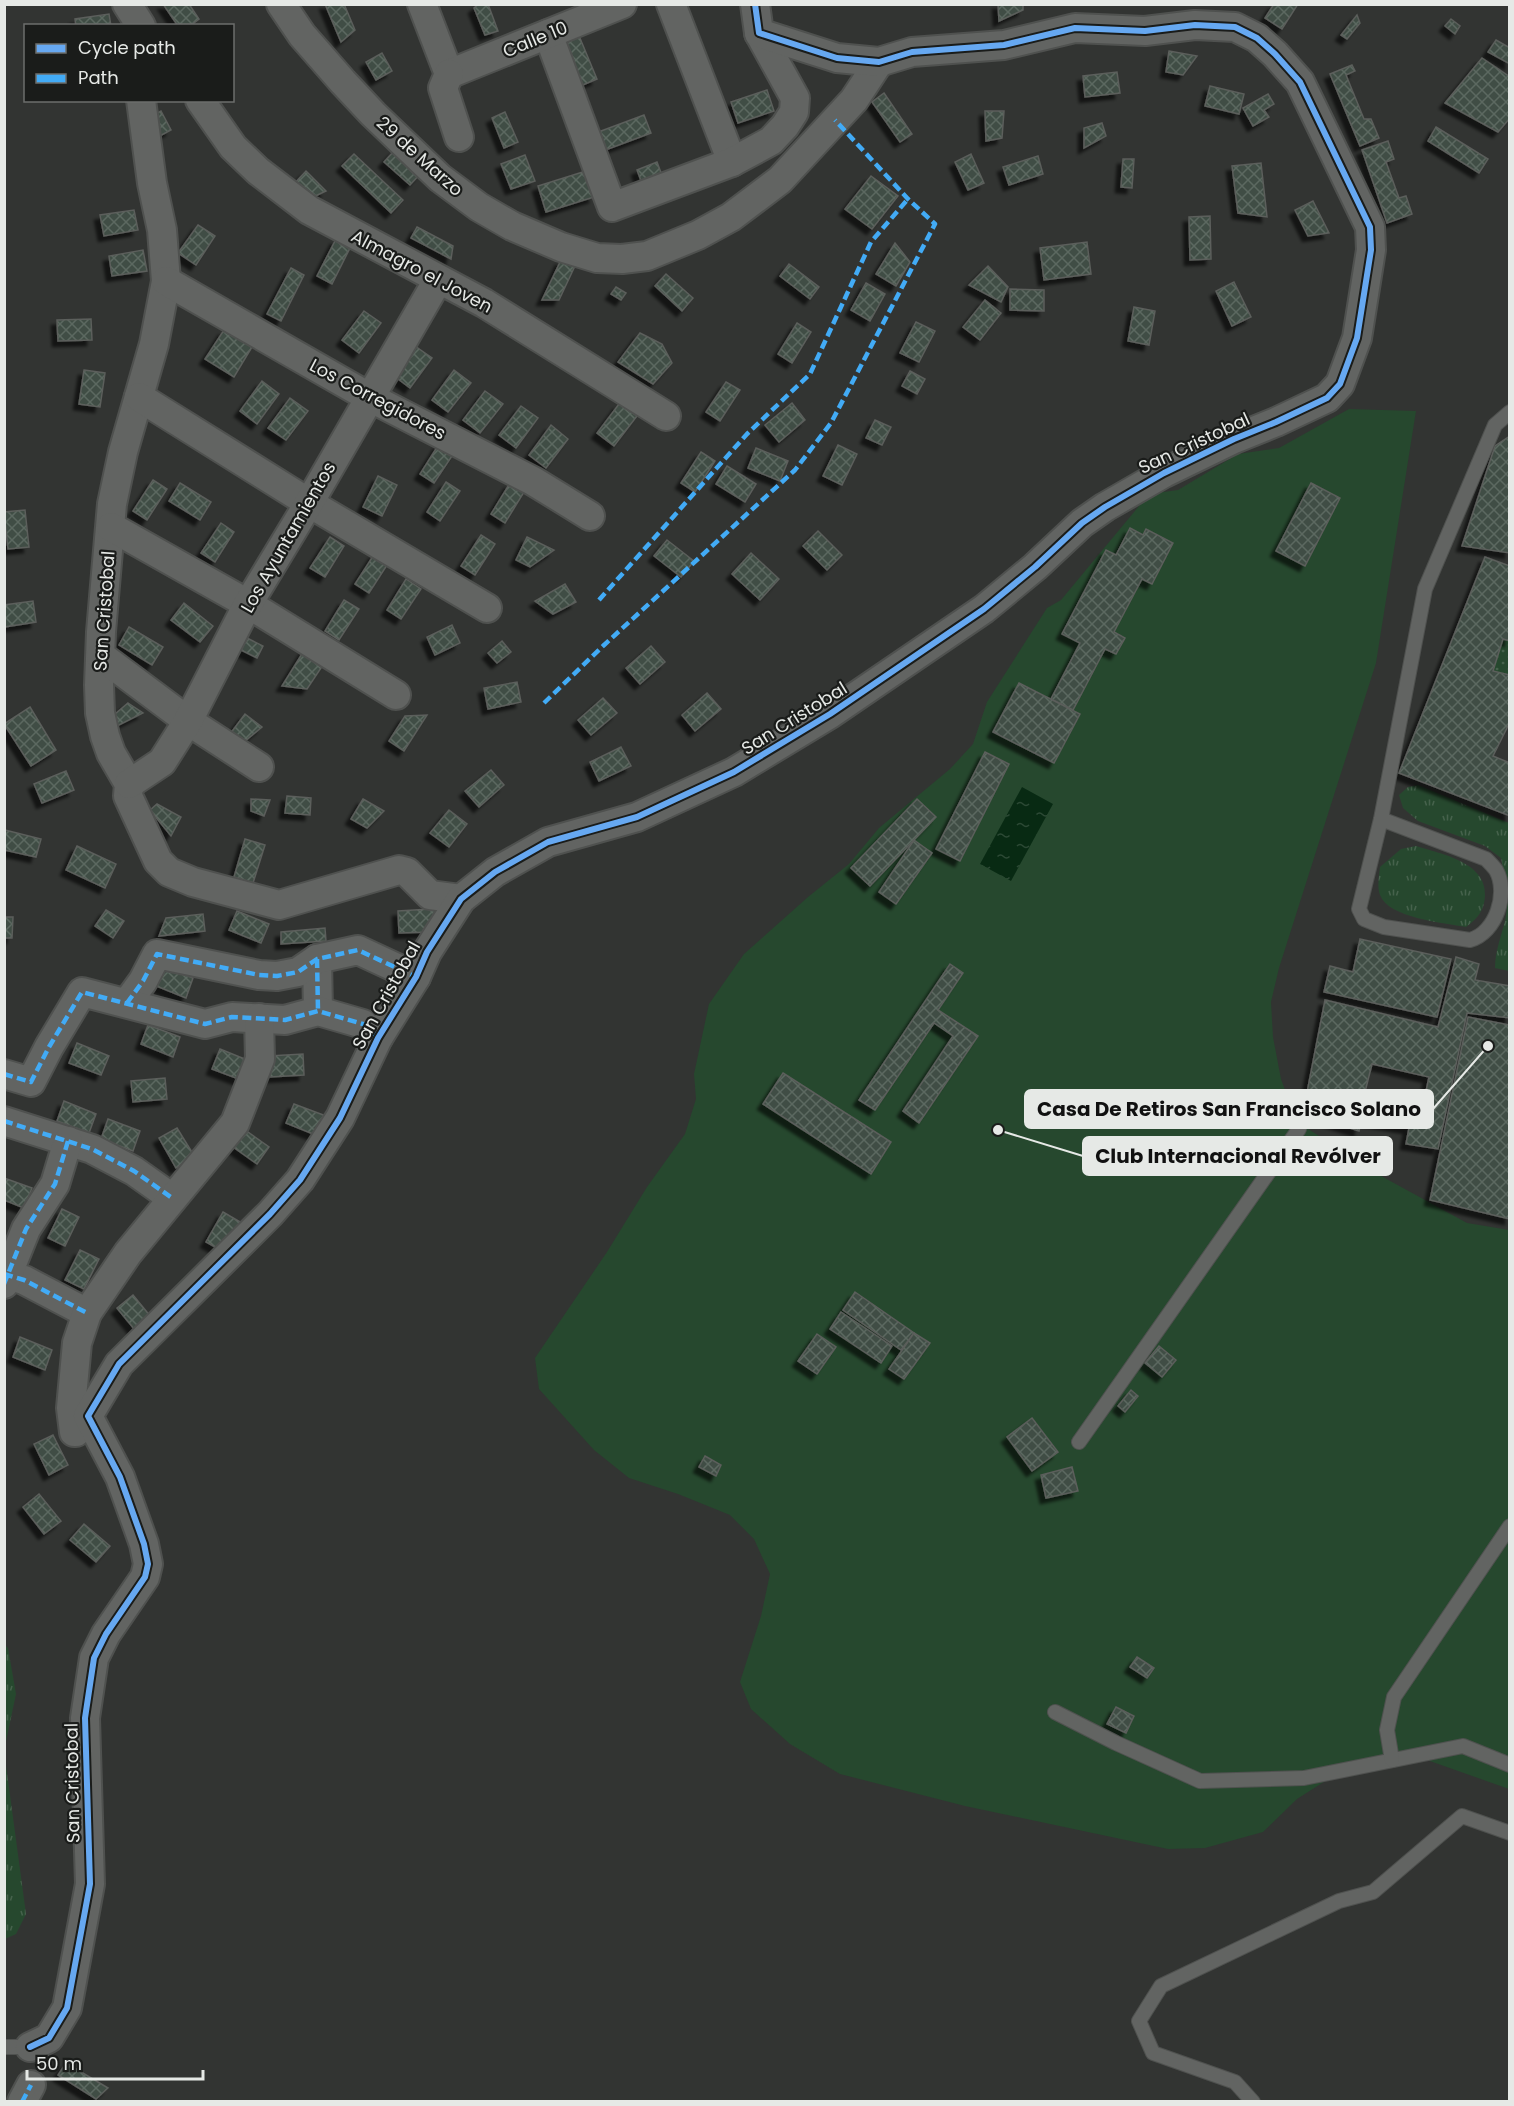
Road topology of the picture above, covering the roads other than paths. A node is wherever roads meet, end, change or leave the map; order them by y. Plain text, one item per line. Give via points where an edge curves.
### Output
1 (281, 4) edge
2 (422, 4) edge
3 (622, 4) edge
4 (671, 4) edge
5 (755, 4) edge
6 (759, 33) junction
7 (549, 34) junction
8 (879, 62) junction
9 (449, 74) junction
10 (141, 102) edge
11 (201, 102) edge
12 (459, 137) dead end
13 (732, 162) junction
14 (438, 279) junction
15 (166, 281) junction
16 (139, 397) junction
17 (369, 397) junction
18 (1509, 412) edge
19 (666, 416) dead end
20 (309, 503) junction
21 (590, 516) dead end
22 (111, 527) junction
23 (248, 604) junction
24 (487, 608) dead end
25 (100, 656) junction
26 (396, 695) dead end
27 (188, 721) junction
28 (259, 767) dead end
29 (129, 784) junction
30 (1382, 819) junction
31 (460, 899) junction
32 (317, 960) junction
33 (416, 977) junction
34 (127, 1003) junction
35 (318, 1011) junction
36 (259, 1018) junction
37 (378, 1038) junction
38 (4, 1074) edge
39 (4, 1121) edge
40 (1299, 1129) dead end
41 (68, 1141) junction
42 (172, 1198) junction
43 (6, 1278) edge
44 (87, 1313) junction
45 (88, 1416) junction
46 (1078, 1442) dead end
47 (1509, 1526) edge
48 (1055, 1712) dead end
49 (1392, 1760) junction
50 (1509, 1765) edge
51 (1509, 1833) edge
52 (17, 2047) edge
53 (1253, 2102) edge

1 - 8 street, 29 de Marzo via 343,82 440,178 478,207 512,226 597,258 647,256 730,217 780,180 854,100
2 - 9 street
3 - 7 street, Calle 10
4 - 13 street
5 - 6 street
6 - 8 street via 837,58
6 - 13 street via 795,98 794,112 771,141
7 - 9 street, Calle 10
7 - 13 street via 612,207
8 - 31 street, San Cristobal via 912,51 1004,45 1075,28 1145,31 1195,25 1235,27 1257,38 1300,82 1370,227 1371,250 1357,338 1340,384 1327,398 1164,473 1105,507 984,609 830,714 734,772 637,817 548,843 495,872
9 - 12 street via 443,88
10 - 15 street, San Cristobal via 162,230
11 - 14 street, Almagro el Joven via 233,147 284,192 343,230
14 - 17 street, Los Ayuntamientos
14 - 19 street, Almagro el Joven via 484,303
15 - 16 street, San Cristobal
15 - 17 street, Los Corregidores
16 - 20 street
16 - 22 street, San Cristobal via 123,452
17 - 20 street, Los Ayuntamientos
17 - 21 street, Los Corregidores via 532,480
18 - 30 lane via 1495,425 1425,589
20 - 23 street, Los Ayuntamientos
20 - 24 street
22 - 23 street
22 - 25 street, San Cristobal
23 - 26 street
23 - 27 street, Los Ayuntamientos
25 - 27 street
25 - 29 street, San Cristobal via 100,713 105,736
27 - 28 street
27 - 29 street, Los Ayuntamientos via 162,762
29 - 31 street, San Cristobal via 128,796 158,861 169,872 193,882 279,905 399,870 407,872 430,895
30 - 30 lane via 1359,909 1364,919 1384,927 1470,940 1481,937 1497,914 1501,887 1496,870 1486,859
31 - 33 street, San Cristobal
32 - 33 street via 358,950
32 - 34 street via 298,972 278,976 157,954
32 - 35 street
33 - 37 street, San Cristobal
34 - 36 street via 206,1024 232,1017
34 - 38 street via 82,992 31,1082
35 - 36 street via 285,1020
35 - 37 street via 363,1024
36 - 42 street via 260,1059 235,1123
37 - 45 street, San Cristobal via 340,1118 300,1180 119,1364
39 - 41 street
40 - 46 lane
41 - 42 street via 134,1171
41 - 43 street via 55,1184 26,1229
42 - 44 street
43 - 44 street via 24,1280
44 - 45 street via 77,1343 71,1408 74,1432
45 - 52 street, San Cristobal via 120,1477 148,1564 145,1578 94,1658 85,1718 90,1884 67,2008 49,2038
47 - 49 lane via 1394,1697 1387,1730
48 - 49 lane via 1200,1781 1304,1778
49 - 50 lane via 1463,1746
51 - 53 lane via 1462,1816 1373,1892 1339,1901 1161,1986 1139,2021 1153,2053 1235,2082

